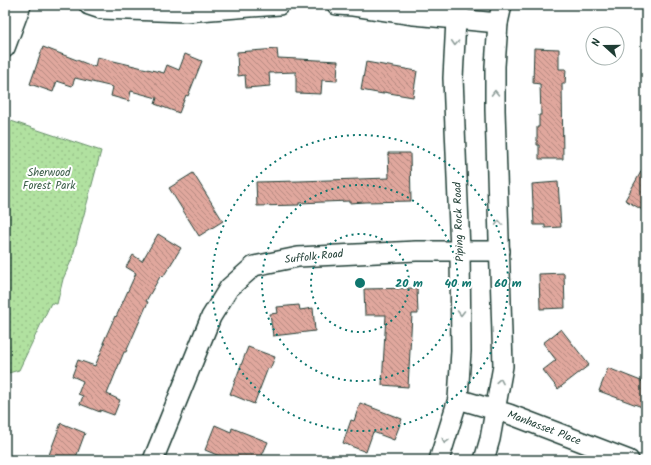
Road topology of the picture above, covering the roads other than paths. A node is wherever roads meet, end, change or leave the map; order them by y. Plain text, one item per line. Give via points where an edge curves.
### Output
1 (21, 5) edge
2 (89, 5) edge
3 (279, 5) edge
4 (337, 5) edge
5 (502, 5) edge
6 (458, 12) edge
7 (498, 23) junction
8 (5, 48) edge
9 (460, 251) junction
10 (500, 251) junction
11 (458, 399) junction
12 (496, 410) junction
13 (153, 460) edge
14 (439, 460) edge
15 (484, 460) edge
16 (628, 460) edge

1 - 8 street
2 - 3 street via 101,9 186,12
4 - 6 street via 414,15
5 - 7 street
6 - 7 street
6 -> 9 street, Piping Rock Road via 453,78
10 -> 7 street via 495,103
9 - 10 street, Suffolk Road
9 -> 11 street, Piping Rock Road via 461,351
9 - 13 street, Suffolk Road via 298,257 254,266 229,288 211,317
12 -> 10 street via 503,366
11 - 12 street, Manhasset Place
11 -> 14 street, Piping Rock Road
12 - 15 street
12 - 16 street, Manhasset Place

